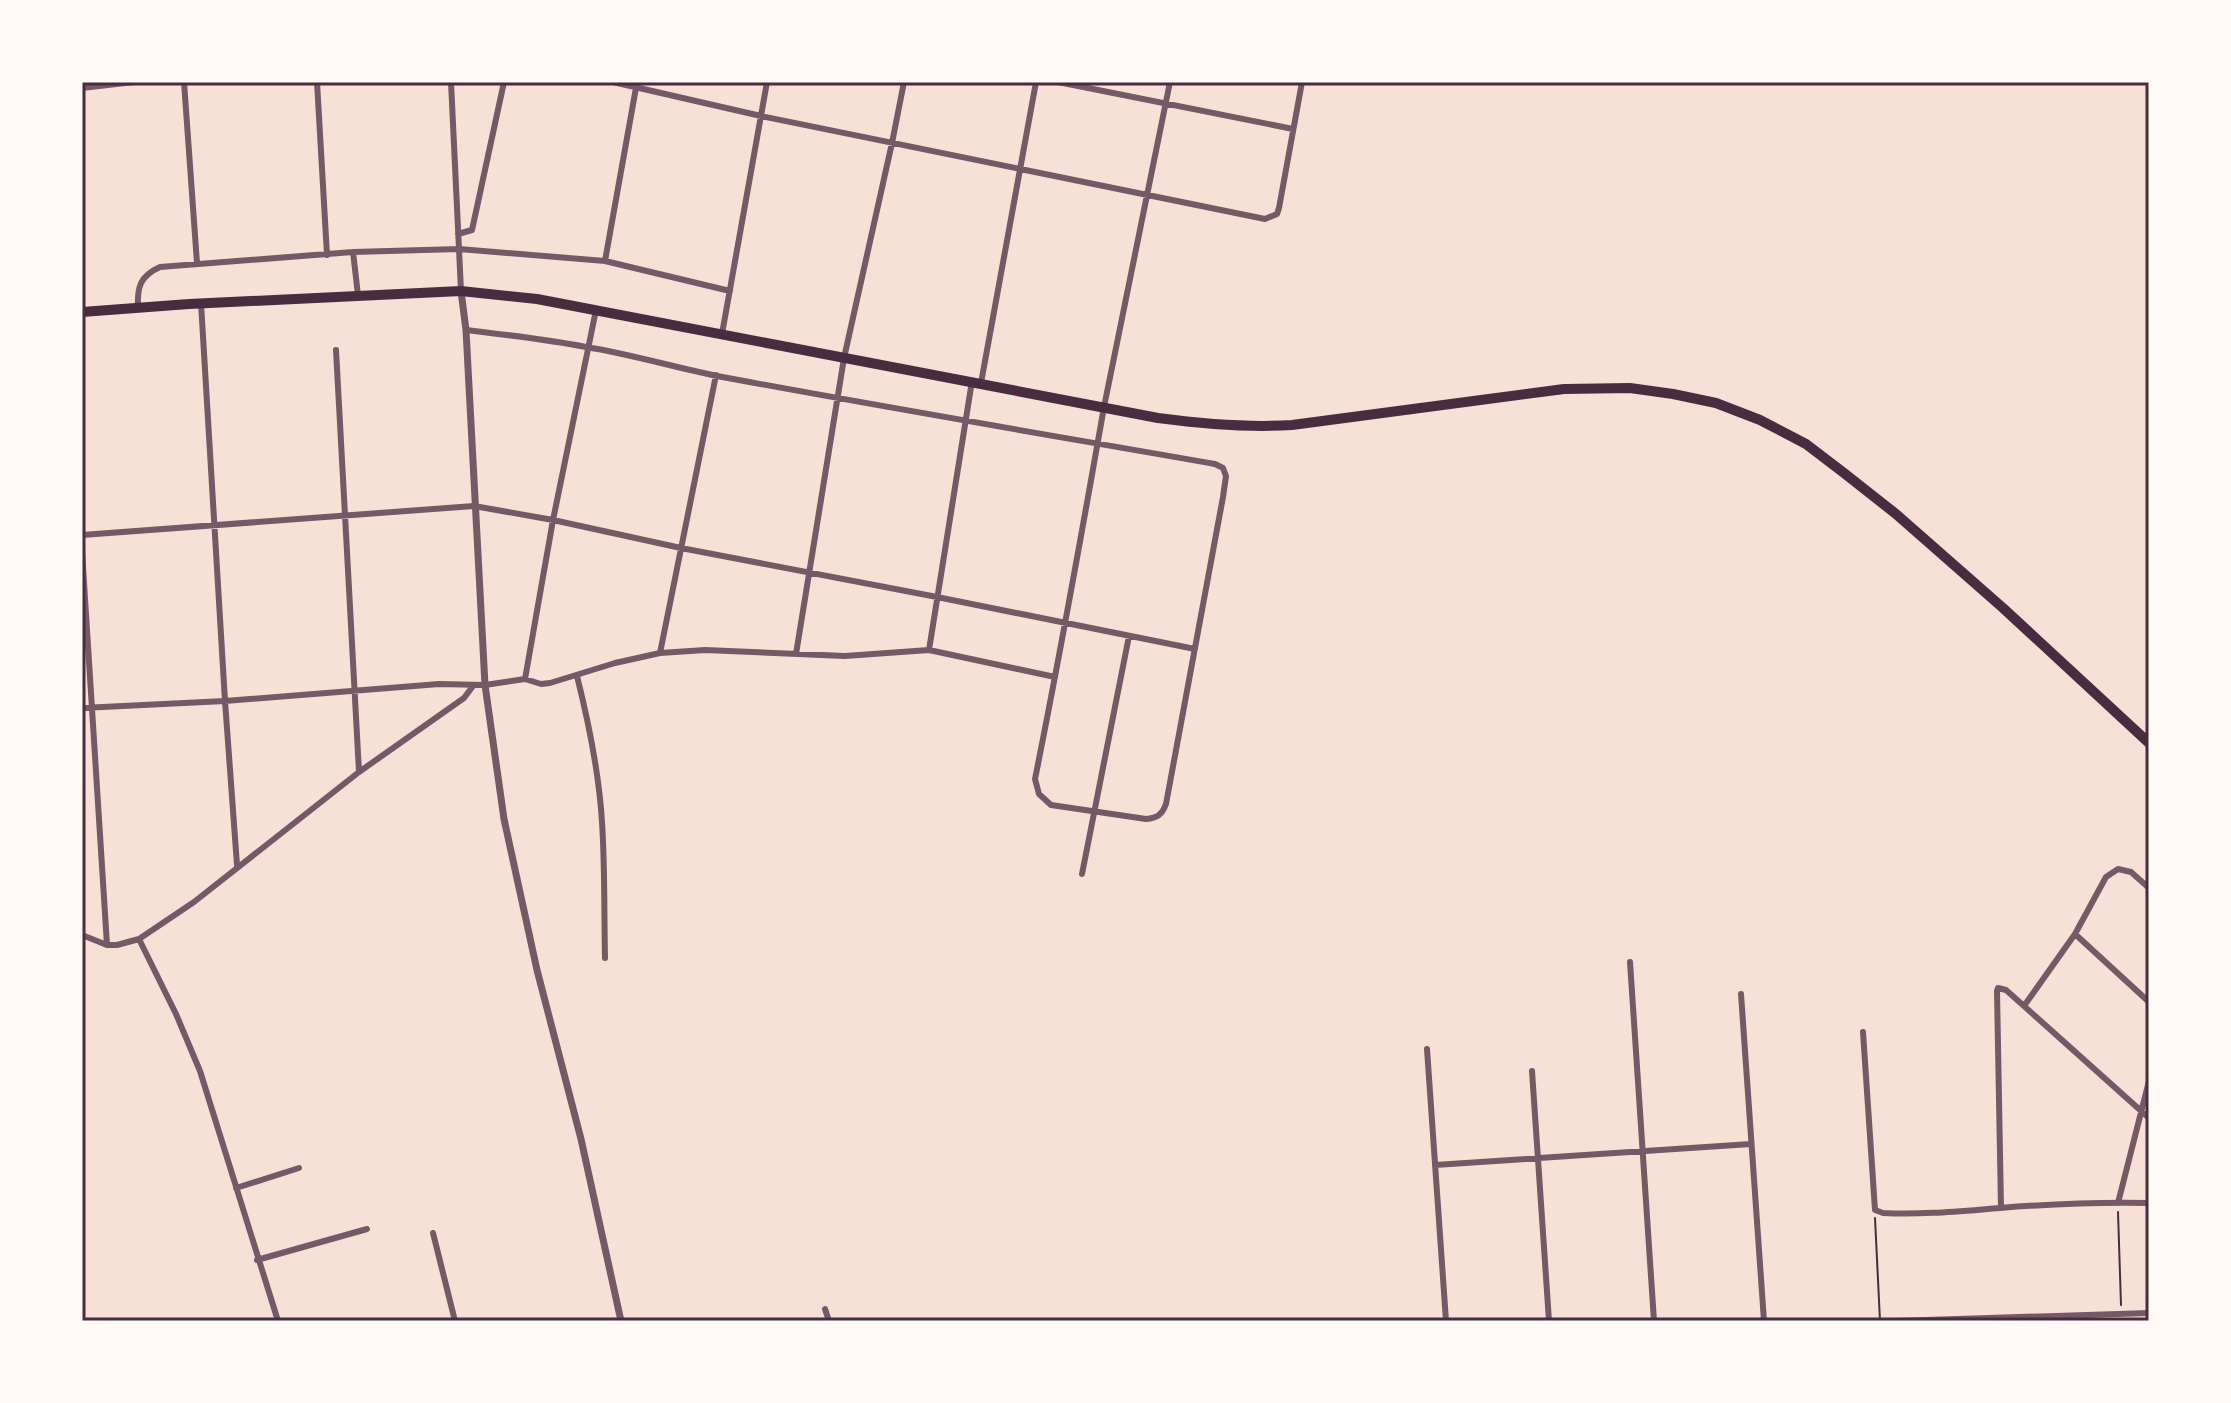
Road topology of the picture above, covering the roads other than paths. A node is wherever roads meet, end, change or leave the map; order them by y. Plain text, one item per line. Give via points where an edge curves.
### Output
1 (134, 82) edge
2 (184, 82) edge
3 (317, 82) edge
4 (451, 82) edge
5 (504, 82) edge
6 (613, 82) edge
7 (767, 82) edge
8 (904, 82) edge
9 (1036, 82) edge
10 (1058, 82) edge
11 (1170, 82) edge
12 (1302, 82) edge
13 (636, 85) edge
14 (82, 88) edge
15 (1166, 104) junction
16 (761, 116) junction
17 (1293, 129) junction
18 (892, 143) junction
19 (1019, 169) junction
20 (1148, 195) junction
21 (458, 234) junction
22 (459, 249) junction
23 (353, 252) junction
24 (327, 255) junction
25 (605, 261) junction
26 (197, 263) junction
27 (461, 291) junction
28 (730, 291) junction
29 (358, 295) junction
30 (201, 303) junction
31 (138, 308) junction
32 (596, 310) junction
33 (82, 312) edge
34 (466, 330) junction
35 (722, 334) junction
36 (587, 347) junction
37 (336, 350) dead end
38 (844, 358) junction
39 (716, 375) junction
40 (977, 382) junction
41 (838, 397) junction
42 (1104, 407) junction
43 (965, 422) junction
44 (1098, 442) junction
45 (474, 506) junction
46 (345, 516) junction
47 (553, 520) junction
48 (215, 526) junction
49 (82, 535) edge
50 (681, 548) junction
51 (82, 551) edge
52 (809, 573) junction
53 (937, 597) junction
54 (1066, 623) junction
55 (1129, 636) junction
56 (1195, 649) junction
57 (929, 650) junction
58 (660, 653) junction
59 (796, 654) junction
60 (577, 676) junction
61 (1055, 677) junction
62 (525, 679) junction
63 (485, 685) junction
64 (473, 686) junction
65 (355, 692) junction
66 (225, 701) junction
67 (93, 707) junction
68 (82, 708) edge
69 (2149, 743) edge
70 (359, 772) junction
71 (1096, 813) junction
72 (237, 865) junction
73 (1082, 874) dead end
74 (2149, 888) edge
75 (2075, 934) junction
76 (82, 935) edge
77 (139, 939) junction
78 (107, 945) junction
79 (605, 958) dead end
80 (1630, 962) dead end
81 (1741, 994) dead end
82 (2149, 1002) edge
83 (2024, 1006) junction
84 (1863, 1032) dead end
85 (1427, 1049) dead end
86 (1532, 1071) dead end
87 (2149, 1081) edge
88 (2142, 1111) junction
89 (2149, 1118) edge
90 (1751, 1144) junction
91 (1642, 1151) junction
92 (1538, 1158) junction
93 (1435, 1165) junction
94 (299, 1168) dead end
95 (236, 1188) junction
96 (2118, 1203) junction
97 (2149, 1203) edge
98 (2001, 1208) junction
99 (367, 1229) dead end
100 (433, 1233) dead end
101 (257, 1260) junction
102 (825, 1309) dead end
103 (2149, 1313) edge
104 (278, 1321) edge
105 (455, 1321) edge
106 (621, 1321) edge
107 (829, 1321) edge
108 (1446, 1321) edge
109 (1549, 1321) edge
110 (1654, 1321) edge
111 (1764, 1321) edge
112 (1895, 1321) edge

1 - 14 street
2 - 26 street
3 - 24 street
4 - 21 street
5 - 21 street via 472,230
6 - 13 street
7 - 16 street
8 - 18 street
9 - 19 street
10 - 15 street
11 - 15 street
12 - 17 street
13 - 16 street
13 - 25 street
15 - 17 street
15 - 20 street
16 - 18 street
16 - 28 street
17 - 20 street via 1279,208 1271,218
18 - 19 street
18 - 38 street
19 - 20 street
19 - 40 street
20 - 42 street
21 - 22 street
22 - 23 street
22 - 25 street
22 - 27 street
23 - 24 street
23 - 29 street
24 - 26 street
25 - 28 street
26 - 31 street via 146,274 139,286
27 - 29 highway
27 - 32 highway
27 - 34 street
28 - 35 street
29 - 30 highway
30 - 31 highway
30 - 48 street
31 - 33 highway
32 - 35 highway
32 - 36 street
34 - 36 street
34 - 45 street
35 - 38 highway
36 - 39 street
36 - 47 street
37 - 46 street
38 - 40 highway
38 - 41 street
39 - 41 street
39 - 50 street
40 - 42 highway
40 - 43 street
41 - 43 street
41 - 52 street
42 - 44 street
42 - 69 highway via 1255,427 1564,389 1630,388 1716,403 1806,444 1896,514
43 - 44 street
43 - 53 street
44 - 54 street
44 - 56 street via 1223,468 1223,497
45 - 46 street
45 - 47 street
45 - 63 street
46 - 48 street
46 - 65 street
47 - 50 street
47 - 62 street
48 - 49 street
48 - 66 street
50 - 52 street
50 - 58 street
51 - 67 street
52 - 53 street
52 - 59 street
53 - 54 street
53 - 57 street
54 - 55 street
54 - 61 street
55 - 56 street
55 - 71 street
56 - 71 street via 1162,814 1153,819
57 - 59 street
57 - 61 street
58 - 59 street
58 - 60 street
60 - 62 street via 541,684
60 - 79 street via 599,791
61 - 71 street via 1035,779 1039,794 1051,805
62 - 63 street
63 - 64 street
63 - 106 street via 519,891
64 - 65 street
64 - 70 street via 464,698
65 - 66 street
65 - 70 street
66 - 67 street
66 - 72 street
67 - 68 street
67 - 78 street
70 - 72 street
71 - 73 street
72 - 77 street
74 - 75 street via 2126,869 2113,871
75 - 82 street
75 - 83 street
76 - 78 street
77 - 78 street
77 - 95 street via 200,1071
80 - 91 street
81 - 90 street
83 - 88 street
83 - 98 street via 1998,988
84 - 98 street via 1875,1210 1942,1214
85 - 93 street
86 - 92 street
87 - 88 street
88 - 89 street
88 - 96 street
90 - 91 street
90 - 111 street
91 - 92 street
91 - 110 street
92 - 93 street
92 - 109 street
93 - 108 street
94 - 95 street
95 - 101 street
96 - 97 street
96 - 98 street
99 - 101 street
100 - 105 street
101 - 104 street
102 - 107 street
103 - 112 street

